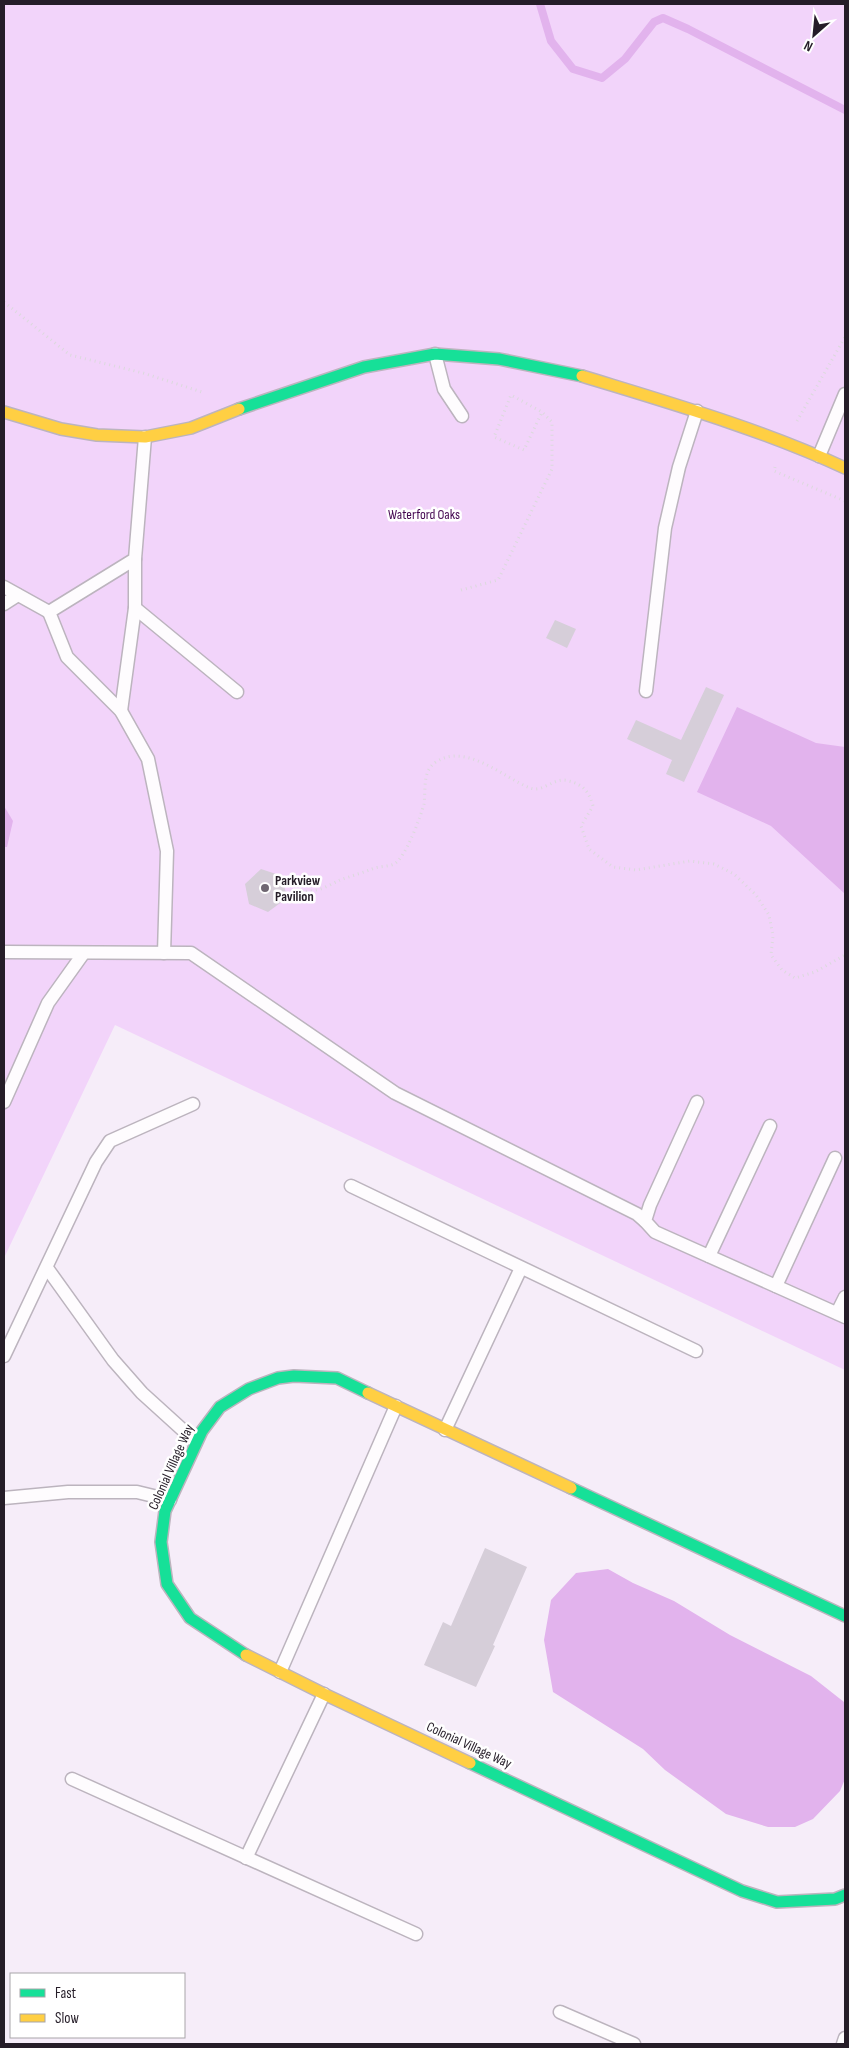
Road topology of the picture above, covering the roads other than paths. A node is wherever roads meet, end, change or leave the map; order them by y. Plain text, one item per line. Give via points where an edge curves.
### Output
1 (435, 354) junction
2 (845, 394) edge
3 (697, 411) junction
4 (4, 412) edge
5 (462, 416) dead end
6 (145, 437) junction
7 (820, 456) junction
8 (845, 468) edge
9 (135, 559) junction
10 (4, 587) edge
11 (18, 595) junction
12 (4, 604) edge
13 (135, 608) junction
14 (49, 612) junction
15 (646, 691) dead end
16 (238, 692) dead end
17 (121, 711) junction
18 (4, 952) edge
19 (164, 953) junction
20 (83, 954) junction
21 (4, 1102) edge
22 (697, 1102) dead end
23 (193, 1104) dead end
24 (770, 1126) dead end
25 (835, 1158) dead end
26 (351, 1186) dead end
27 (645, 1221) junction
28 (709, 1256) junction
29 (47, 1268) junction
30 (521, 1268) junction
31 (776, 1286) junction
32 (845, 1297) edge
33 (841, 1315) edge
34 (696, 1351) dead end
35 (4, 1356) edge
36 (396, 1406) junction
37 (445, 1430) junction
38 (196, 1442) junction
39 (4, 1498) edge
40 (170, 1500) junction
41 (845, 1616) edge
42 (280, 1672) junction
43 (324, 1694) junction
44 (72, 1779) dead end
45 (246, 1858) junction
46 (845, 1895) edge
47 (416, 1934) dead end
48 (560, 2012) dead end
49 (845, 2038) edge
50 (634, 2044) edge
51 (843, 2044) edge

1 - 3 street via 498,359 570,372
1 - 5 lane via 444,389
1 - 6 street via 364,367 191,428
2 - 7 lane
3 - 7 street
3 - 15 lane via 679,467 665,528
4 - 6 street via 97,435
6 - 9 lane
7 - 8 street
9 - 13 lane
9 - 14 lane
10 - 11 lane
11 - 12 lane
11 - 14 lane
13 - 16 lane
13 - 17 lane
14 - 17 lane via 67,658
17 - 19 lane via 148,759 167,851
18 - 20 lane
19 - 20 lane
19 - 27 lane via 191,953 395,1093
20 - 21 lane via 48,1003
22 - 27 lane
23 - 29 lane via 110,1141 96,1162
24 - 28 lane
25 - 31 lane
26 - 30 lane
27 - 28 lane via 655,1232
28 - 31 lane
29 - 35 lane
29 - 38 lane via 113,1360
30 - 34 lane
30 - 37 lane
31 - 33 lane
32 - 33 lane
36 - 37 street, Colonial Village Way
36 - 38 street, Colonial Village Way via 337,1378 278,1378 249,1389 220,1407
36 - 42 lane
37 - 41 street, Colonial Village Way
38 - 40 street, Colonial Village Way
39 - 40 lane via 68,1492 137,1492
40 - 42 street, Colonial Village Way via 164,1511 161,1542 167,1584 190,1618 241,1652
42 - 43 street, Colonial Village Way
43 - 45 lane
43 - 46 street, Colonial Village Way via 742,1892 777,1902 834,1899
44 - 45 lane
45 - 47 lane
48 - 50 lane
49 - 51 lane

